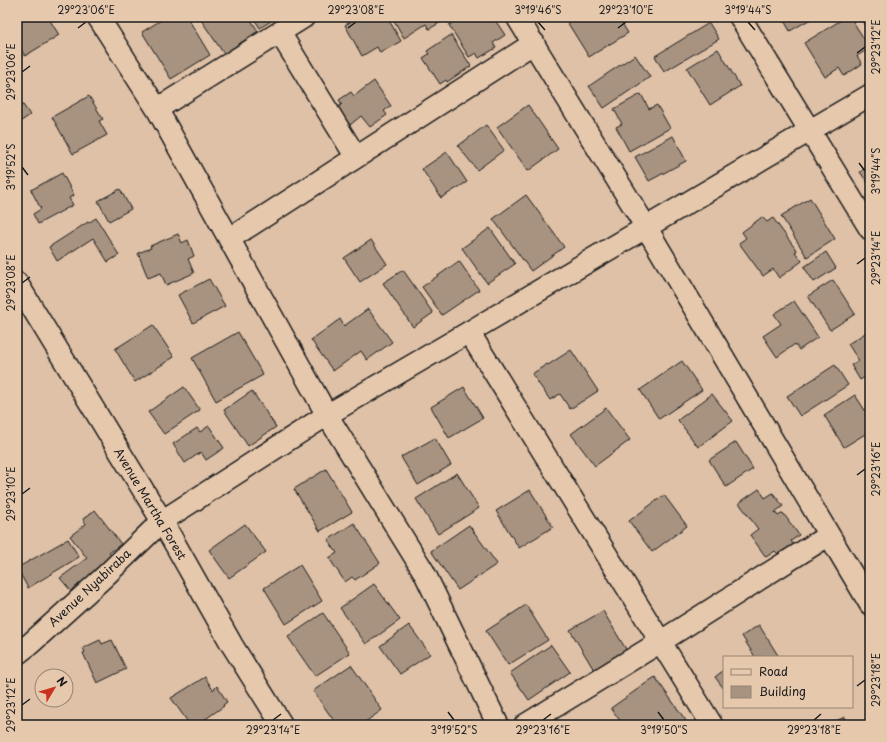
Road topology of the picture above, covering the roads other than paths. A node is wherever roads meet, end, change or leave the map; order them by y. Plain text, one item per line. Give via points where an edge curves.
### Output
1 (98, 17) edge
2 (304, 17) edge
3 (517, 17) edge
4 (740, 17) edge
5 (280, 33) junction
6 (534, 43) junction
7 (870, 95) edge
8 (157, 109) junction
9 (810, 130) junction
10 (356, 157) junction
11 (646, 227) junction
12 (870, 229) edge
13 (229, 239) junction
14 (17, 283) edge
15 (469, 332) junction
16 (327, 415) junction
17 (162, 521) junction
18 (829, 535) junction
19 (870, 604) edge
20 (660, 642) junction
21 (17, 654) edge
22 (282, 725) edge
23 (498, 725) edge
24 (525, 725) edge
25 (712, 725) edge

1 - 8 street
2 - 5 street
3 - 6 street
4 - 9 street
5 - 8 street
5 - 10 street
6 - 10 street
6 - 11 street
7 - 9 street, Avenue Nyabiraba
8 - 13 street
9 - 11 street, Avenue Nyabiraba
9 - 12 street
10 - 13 street
11 - 15 street, Avenue Nyabiraba
11 - 18 street
13 - 16 street
14 - 17 street, Avenue Martha Forest
15 - 16 street, Avenue Nyabiraba
15 - 20 street
16 - 17 street, Avenue Nyabiraba
16 - 23 street via 424,572
17 - 21 street, Avenue Nyabiraba via 104,578
17 - 22 street, Avenue Martha Forest via 232,645
18 - 19 street
18 - 20 street
20 - 24 street
20 - 25 street

